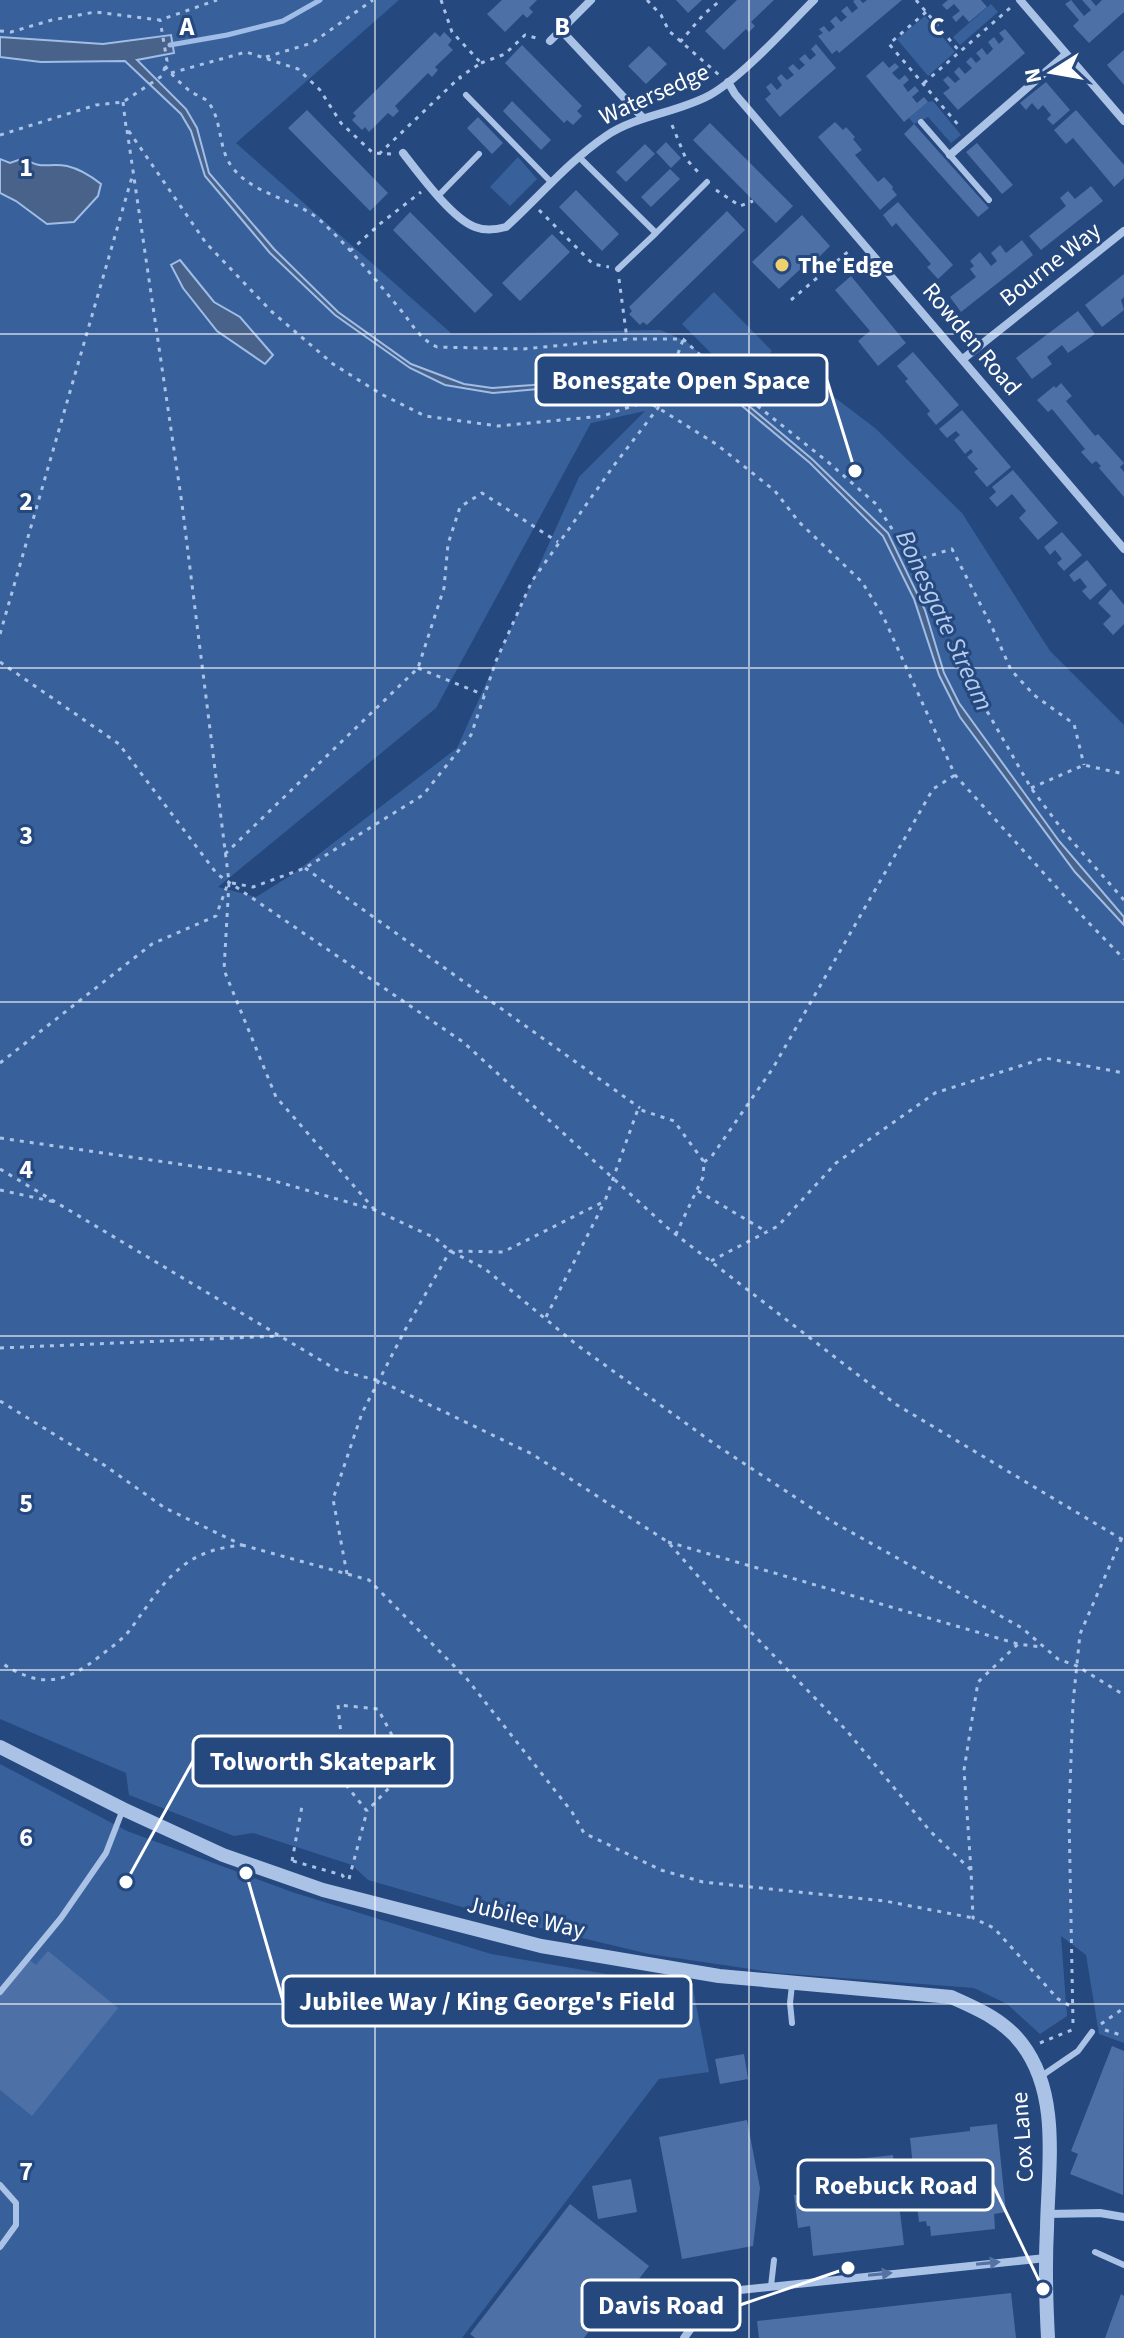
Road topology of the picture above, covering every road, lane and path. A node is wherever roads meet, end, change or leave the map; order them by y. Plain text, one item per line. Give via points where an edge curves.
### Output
1 (217, 0) edge
2 (373, 0) edge
3 (441, 0) edge
4 (591, 0) edge
5 (647, 0) edge
6 (721, 0) edge
7 (814, 0) edge
8 (916, 0) edge
9 (1035, 0) edge
10 (1022, 2) edge
11 (926, 12) junction
12 (160, 20) junction
13 (560, 29) junction
14 (0, 31) edge
15 (550, 41) joint
16 (680, 42) junction
17 (960, 52) junction
18 (1065, 55) junction
19 (266, 57) junction
20 (166, 63) junction
21 (481, 63) junction
22 (171, 73) junction
23 (460, 77) junction
24 (728, 82) junction
25 (924, 83) junction
26 (466, 95) joint
27 (123, 102) junction
28 (666, 112) junction
29 (643, 118) junction
30 (1124, 121) edge
31 (921, 122) dead end
32 (126, 127) junction
33 (0, 135) edge
34 (970, 139) junction
35 (403, 153) joint
36 (479, 154) dead end
37 (378, 155) junction
38 (950, 155) junction
39 (579, 157) junction
40 (133, 173) junction
41 (707, 182) junction
42 (552, 183) junction
43 (429, 187) junction
44 (439, 195) junction
45 (989, 200) dead end
46 (753, 201) dead end
47 (533, 203) junction
48 (1124, 231) edge
49 (656, 233) junction
50 (862, 240) junction
51 (350, 251) junction
52 (618, 269) junction
53 (791, 300) dead end
54 (627, 339) junction
55 (683, 339) junction
56 (777, 356) dead end
57 (963, 359) junction
58 (740, 392) junction
59 (658, 408) junction
60 (560, 543) junction
61 (1124, 549) edge
62 (913, 561) junction
63 (0, 634) edge
64 (0, 662) edge
65 (418, 668) junction
66 (484, 695) junction
67 (1084, 765) junction
68 (1124, 774) edge
69 (955, 775) junction
70 (1031, 788) junction
71 (225, 854) junction
72 (305, 868) junction
73 (229, 882) junction
74 (1124, 900) edge
75 (1124, 959) edge
76 (0, 1063) edge
77 (1124, 1073) edge
78 (644, 1111) junction
79 (0, 1138) edge
80 (704, 1162) junction
81 (0, 1169) edge
82 (613, 1178) junction
83 (0, 1190) edge
84 (697, 1190) junction
85 (605, 1201) junction
86 (59, 1202) junction
87 (375, 1210) junction
88 (767, 1232) junction
89 (676, 1234) junction
90 (450, 1251) junction
91 (711, 1261) junction
92 (546, 1317) junction
93 (280, 1336) junction
94 (0, 1348) edge
95 (380, 1381) junction
96 (0, 1401) edge
97 (1124, 1533) edge
98 (1123, 1540) edge
99 (668, 1542) junction
100 (242, 1545) junction
101 (347, 1574) junction
102 (1018, 1644) junction
103 (1045, 1647) junction
104 (0, 1662) edge
105 (1077, 1666) junction
106 (1124, 1695) edge
107 (0, 1747) edge
108 (302, 1806) dead end
109 (123, 1809) junction
110 (367, 1811) junction
111 (292, 1861) dead end
112 (971, 1870) junction
113 (348, 1883) dead end
114 (973, 1918) junction
115 (792, 1985) junction
116 (0, 1992) edge
117 (1072, 2007) junction
118 (1124, 2008) edge
119 (792, 2023) dead end
120 (1094, 2030) junction
121 (1124, 2036) edge
122 (1027, 2051) junction
123 (1040, 2077) junction
124 (0, 2185) edge
125 (1047, 2214) junction
126 (1124, 2217) edge
127 (0, 2247) edge
128 (1095, 2252) dead end
129 (1046, 2258) junction
130 (774, 2260) dead end
131 (1124, 2265) edge
132 (771, 2286) junction
133 (699, 2292) dead end
134 (711, 2303) junction
135 (684, 2338) edge
136 (1048, 2338) edge

1 - 12 path
2 - 19 path via 312,43
3 - 21 path via 452,32
4 - 13 street
5 - 16 path
6 - 16 path
7 - 24 street, Watersedge
8 - 11 path
9 - 10 street
10 - 17 path
10 - 18 street
11 - 17 path
11 - 25 path via 889,44
12 - 14 path via 95,12
12 - 20 path
13 - 15 street
13 - 29 street
15 - 21 path via 525,35 505,54
16 - 24 path
17 - 25 path
18 - 30 street
18 - 34 street
19 - 22 path via 246,52
19 - 37 path via 298,69 320,90 341,123
20 - 22 path
20 - 27 path via 162,76
21 - 23 path
22 - 51 path via 206,101 230,164 247,181 304,207
23 - 26 path
23 - 37 path
24 - 28 street, Watersedge
24 - 50 street, Rowden Road
25 - 34 path
26 - 42 lane
27 - 32 path
27 - 33 path via 96,105
28 - 29 street, Watersedge
28 - 41 path via 686,159
29 - 39 street, Watersedge via 609,134
31 - 38 lane
32 - 40 path
32 - 59 path via 206,243 271,311 333,364 381,394 425,416 498,426 603,416 647,401
34 - 38 street
35 - 37 path
35 - 43 street, Watersedge
36 - 44 lane
38 - 45 lane
39 - 42 street, Watersedge
39 - 49 lane
40 - 63 path
40 - 71 path via 182,504
41 - 46 path via 740,206
41 - 49 lane
42 - 47 street, Watersedge
43 - 44 street, Watersedge
43 - 51 path
44 - 47 street, Watersedge via 464,222 494,230 506,227
47 - 52 path via 593,264
48 - 57 street, Bourne Way
49 - 52 lane
50 - 53 path
50 - 57 street, Rowden Road
51 - 54 path via 421,338 437,347 523,349
52 - 54 path
54 - 55 path
55 - 58 path
55 - 59 path
56 - 58 path
57 - 61 street, Rowden Road
58 - 62 path via 876,504
59 - 60 path
59 - 69 path via 716,444 775,491 799,522 862,582 883,616
60 - 65 path via 482,493 460,507 448,544 444,588
60 - 66 path via 532,581
62 - 67 path via 952,549 1011,670 1034,695 1074,724
62 - 70 path via 972,685
64 - 73 path via 119,744 217,874
65 - 66 path
65 - 71 path
66 - 72 path via 471,735 423,795
67 - 68 path
67 - 70 path
69 - 75 path
69 - 80 path via 933,789 773,1068
70 - 74 path
71 - 73 path
72 - 73 path via 253,887
72 - 78 path
73 - 76 path via 216,916 152,944
73 - 82 path via 463,1042
73 - 87 path via 224,970 276,1097
77 - 88 path via 1045,1058 935,1093 836,1163
78 - 80 path via 674,1121
78 - 82 path via 638,1109
79 - 87 path via 254,1175
80 - 84 path
81 - 86 path
82 - 85 path
82 - 89 path
83 - 86 path
84 - 88 path
84 - 89 path
85 - 90 path via 503,1252
85 - 92 path
86 - 93 path
87 - 90 path via 435,1238
88 - 91 path
89 - 91 path
90 - 92 path via 484,1268
90 - 95 path
91 - 98 path via 897,1405
92 - 103 path via 716,1445 833,1522 1022,1628
93 - 94 path
93 - 95 path via 337,1370
95 - 99 path via 532,1454
95 - 101 path via 362,1413 333,1499
96 - 100 path via 165,1508
97 - 98 path
98 - 105 path via 1080,1634
99 - 102 path
99 - 112 path
100 - 101 path
100 - 104 path via 221,1547 184,1564 126,1635 82,1670 54,1681 19,1675
101 - 114 path via 369,1580 467,1679 584,1833 661,1870 703,1882 885,1901
102 - 103 path
102 - 112 path via 978,1682 964,1770
103 - 105 path
105 - 106 path
105 - 117 path via 1069,1816
107 - 109 street, Jubilee Way
108 - 111 path
109 - 115 street, Jubilee Way via 223,1855 323,1890 541,1946
109 - 116 lane via 106,1853
110 - 110 path via 409,1767 378,1709 338,1705 346,1785
110 - 113 path
112 - 114 path
114 - 117 path via 994,1928 1058,1999
115 - 119 lane
115 - 122 street, Jubilee Way via 951,1997 1002,2023
117 - 122 path via 1073,2026
118 - 120 path
120 - 121 path
120 - 123 lane via 1078,2051
122 - 123 street, Jubilee Way
123 - 125 street, Cox Lane via 1049,2130
124 - 127 lane via 16,2203 16,2225
125 - 126 street
125 - 129 street, Cox Lane
128 - 131 lane
132 -> 129 street
129 - 136 street, Cox Lane
130 - 132 lane
132 - 134 street via 724,2293
133 - 134 lane
134 - 135 street

